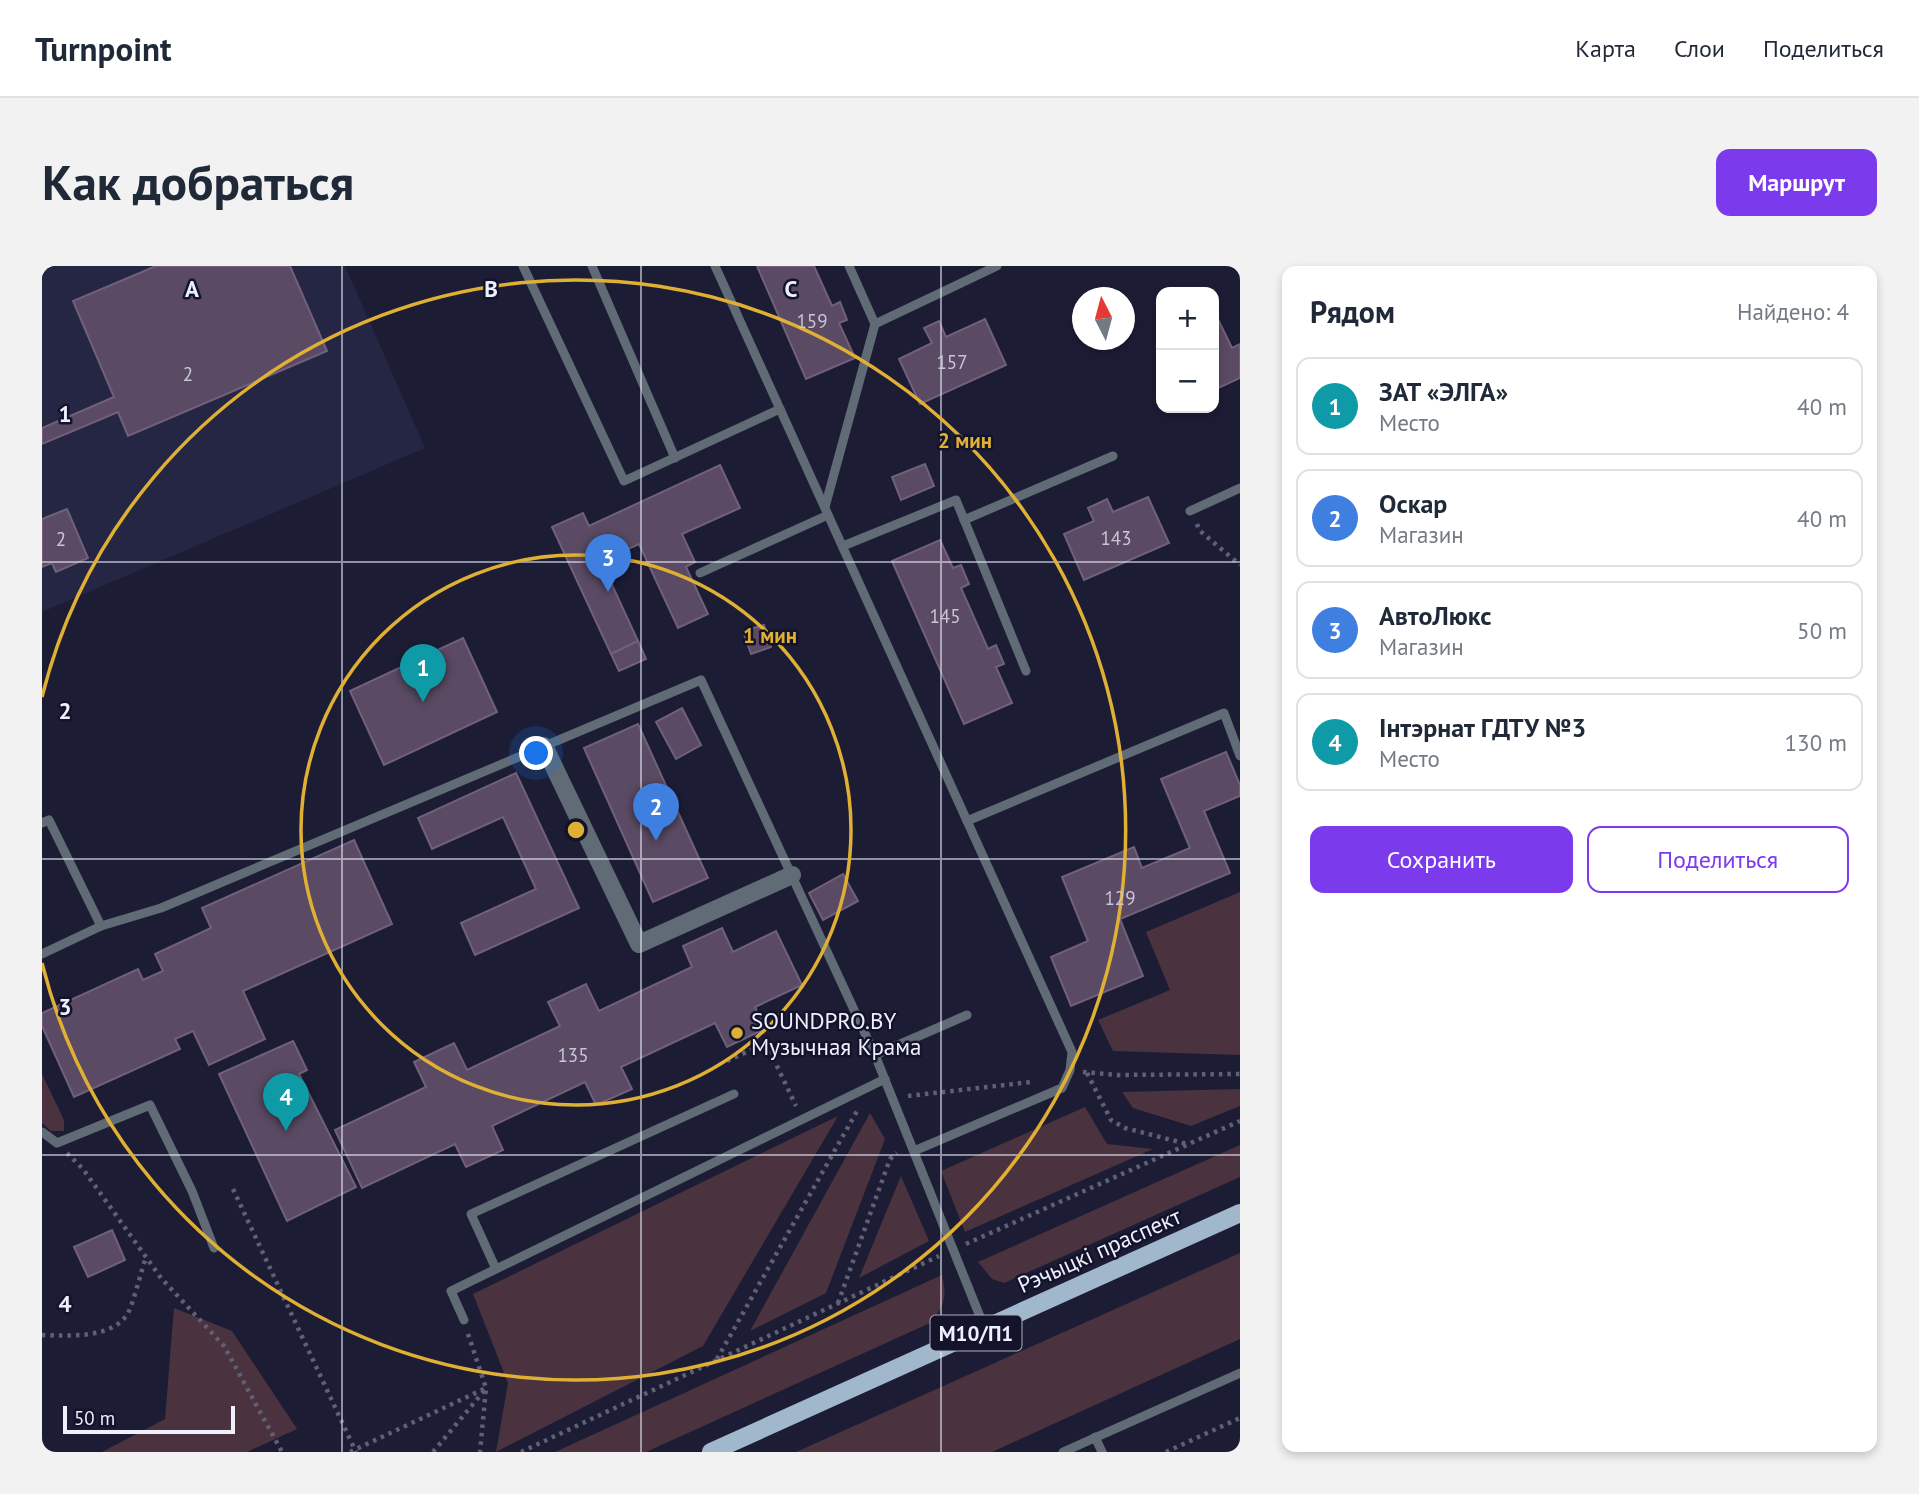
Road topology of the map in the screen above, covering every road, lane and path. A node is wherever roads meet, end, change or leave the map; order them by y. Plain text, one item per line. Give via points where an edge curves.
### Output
1 (523, 266) edge
2 (592, 266) edge
3 (715, 266) edge
4 (849, 266) edge
5 (997, 266) edge
6 (875, 324) junction
7 (780, 409) junction
8 (1113, 456) dead end
9 (675, 457) junction
10 (1240, 488) edge
11 (827, 511) junction
12 (1190, 511) joint
13 (964, 520) junction
14 (843, 547) junction
15 (1240, 565) edge
16 (700, 573) dead end
17 (1026, 671) dead end
18 (544, 746) junction
19 (1240, 756) edge
20 (967, 821) junction
21 (42, 823) edge
22 (792, 875) junction
23 (100, 926) junction
24 (42, 954) edge
25 (967, 1015) dead end
26 (875, 1055) junction
27 (727, 1061) dead end
28 (1070, 1070) junction
29 (1087, 1073) junction
30 (1240, 1074) edge
31 (886, 1079) junction
32 (1043, 1081) dead end
33 (872, 1085) junction
34 (734, 1094) dead end
35 (893, 1098) junction
36 (802, 1120) junction
37 (1240, 1121) edge
38 (42, 1132) edge
39 (57, 1143) junction
40 (1188, 1144) junction
41 (914, 1151) junction
42 (233, 1189) dead end
43 (1240, 1213) edge
44 (214, 1248) dead end
45 (953, 1249) junction
46 (146, 1257) junction
47 (496, 1269) junction
48 (464, 1320) joint
49 (985, 1329) junction
50 (42, 1335) edge
51 (717, 1360) junction
52 (1240, 1373) edge
53 (486, 1388) junction
54 (1240, 1418) edge
55 (1095, 1437) junction
56 (354, 1451) edge
57 (282, 1452) edge
58 (433, 1452) edge
59 (480, 1452) edge
60 (521, 1452) edge
61 (711, 1452) edge
62 (1063, 1452) edge
63 (1102, 1452) edge
64 (1166, 1452) edge

1 - 9 lane via 624,481
2 - 9 lane
3 - 7 lane
4 - 6 lane
5 - 6 lane
6 - 11 lane
7 - 9 lane
7 - 11 lane
8 - 13 lane
10 - 12 lane
11 - 14 lane
11 - 16 lane
12 - 15 path via 1199,530
13 - 14 lane via 956,500
13 - 17 lane
14 - 20 lane
18 - 22 lane via 701,680
18 - 22 street via 639,944
18 - 23 lane via 161,908
19 - 20 lane via 1224,713
20 - 28 lane via 1072,1052
21 - 23 lane via 49,820
22 - 26 lane
23 - 24 lane
25 - 26 lane
26 - 31 lane
27 - 36 path via 766,1043
28 - 29 path
28 - 41 lane via 1062,1088
29 - 30 path
29 - 40 path via 1111,1120 1125,1129
31 - 33 lane
31 - 35 lane
32 - 35 path
33 - 36 lane
33 - 51 path
34 - 47 lane via 471,1214
35 - 41 lane
36 - 47 lane
37 - 40 path
38 - 39 lane
39 - 44 lane via 149,1105 192,1191
39 - 46 path via 83,1170
40 - 45 path
41 - 45 lane
42 - 56 path
43 - 49 main road, Рэчыцкі праспект / М10/П1
45 - 49 lane
45 - 51 path
46 - 50 path via 128,1314 103,1332
46 - 57 path via 224,1346
47 - 48 lane via 451,1290
48 - 53 path
49 - 61 main road, Рэчыцкі праспект / М10/П1
51 - 60 path
52 - 55 lane
53 - 56 path
53 - 58 path
53 - 59 path
54 - 64 path
55 - 62 lane
55 - 63 lane

